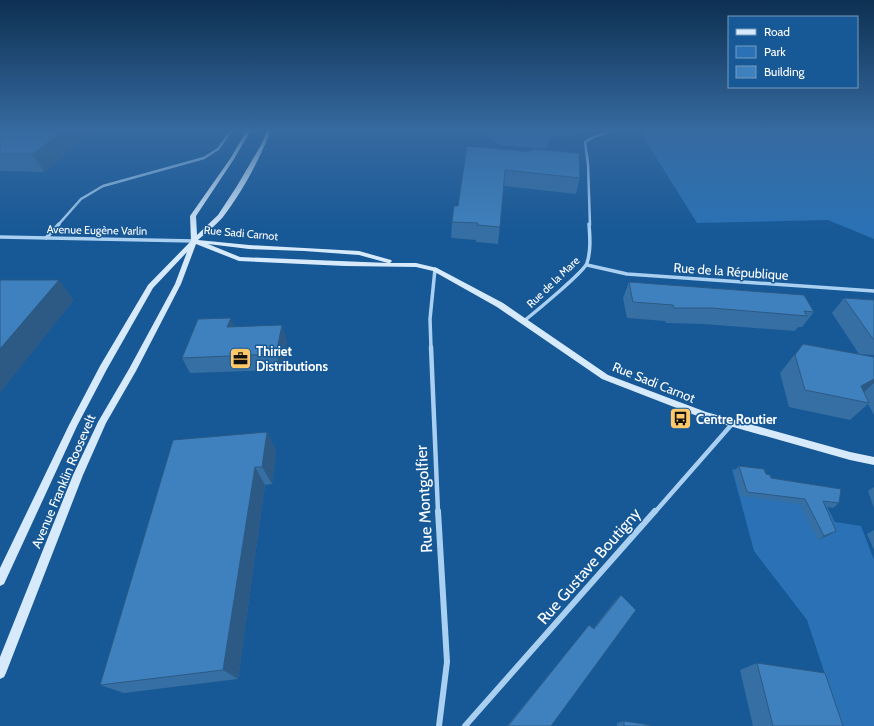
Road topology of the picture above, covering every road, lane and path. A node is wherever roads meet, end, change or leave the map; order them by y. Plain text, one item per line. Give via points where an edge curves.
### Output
1 (183, 164) edge
2 (229, 164) edge
3 (253, 164) edge
4 (588, 164) edge
5 (0, 237) edge
6 (46, 238) junction
7 (194, 240) junction
8 (401, 264) junction
9 (587, 266) junction
10 (435, 270) junction
11 (874, 291) edge
12 (524, 321) junction
13 (733, 423) junction
14 (874, 461) edge
15 (0, 580) edge
16 (0, 673) edge
17 (439, 726) edge
18 (465, 726) edge

1 - 6 street via 102,186 81,199
2 - 7 main road, Avenue Franklin Roosevelt via 193,216
3 - 7 main road, Avenue Franklin Roosevelt via 220,216
4 - 9 street, Rue de la Mare via 590,244
5 - 6 street, Avenue Eugène Varlin
6 - 7 street, Avenue Eugène Varlin
7 - 8 main road, Rue Sadi Carnot via 249,247 359,253
7 - 8 main road, Rue Sadi Carnot via 239,258 251,260
7 - 15 main road, Avenue Franklin Roosevelt via 150,287 103,368 73,425
7 - 16 main road, Avenue Franklin Roosevelt via 178,284 102,422 78,475
8 - 10 main road, Rue Sadi Carnot
9 - 11 street, Rue de la République via 627,274
9 - 12 street, Rue de la Mare
10 - 12 main road, Rue Sadi Carnot
10 - 17 street, Rue Montgolfier via 430,319 434,446 447,662
12 - 13 main road, Rue Sadi Carnot via 605,377
13 - 14 main road, Rue Sadi Carnot
13 - 18 street, Rue Gustave Boutigny

